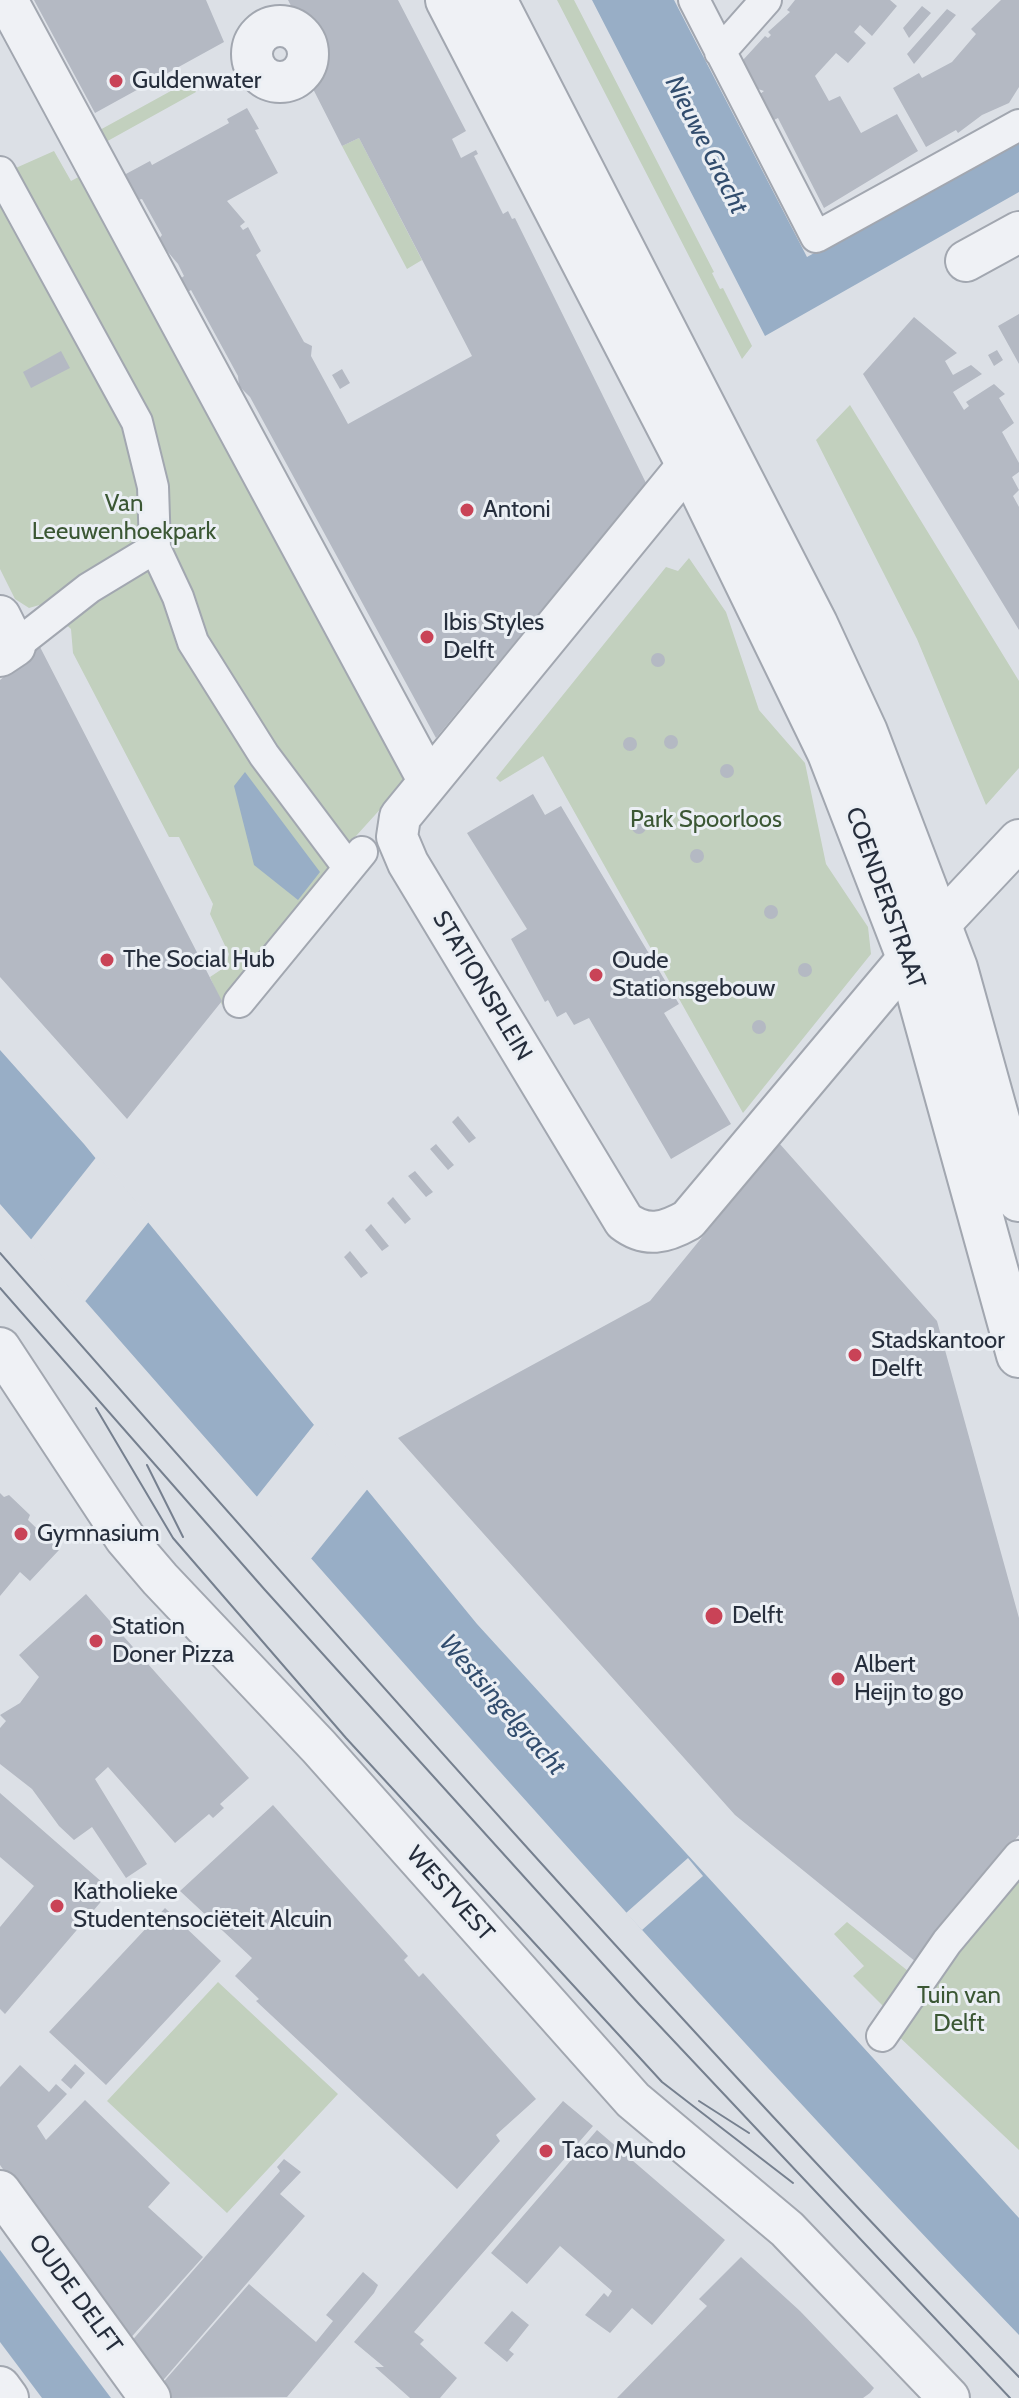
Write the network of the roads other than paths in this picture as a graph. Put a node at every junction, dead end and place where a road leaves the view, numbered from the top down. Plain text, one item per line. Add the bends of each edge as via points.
1 (7, 0) edge
2 (448, 0) edge
3 (494, 0) edge
4 (694, 0) edge
5 (766, 0) edge
6 (720, 52) junction
7 (1019, 125) edge
8 (0, 172) edge
9 (1019, 232) edge
10 (966, 261) dead end
11 (709, 464) junction
12 (155, 548) junction
13 (5, 640) edge
14 (428, 780) junction
15 (1019, 840) edge
16 (940, 925) junction
17 (909, 957) junction
18 (239, 1002) dead end
19 (1019, 1199) edge
20 (0, 1348) edge
21 (1019, 1355) edge
22 (1016, 1866) edge
23 (882, 2036) dead end
24 (0, 2191) edge
25 (0, 2387) edge
26 (8, 2398) edge
27 (150, 2398) edge
28 (949, 2398) edge

1 - 14 street
2 - 11 street
3 - 11 street
4 - 6 street
5 - 6 street
6 - 7 street via 816,237
8 - 12 street via 137,422 153,487
9 - 10 street
11 - 14 street, STATIONSPLEIN
11 - 16 street, COENDERSTRAAT via 815,624 865,732
11 - 17 street, COENDERSTRAAT
12 - 13 street
12 - 18 street via 193,642 264,755 355,859
14 - 17 street, STATIONSPLEIN via 400,817 401,851 613,1206 635,1230 656,1233 688,1220
15 - 16 street, STATIONSPLEIN
16 - 17 street, STATIONSPLEIN
16 - 19 street, COENDERSTRAAT
17 - 21 street, COENDERSTRAAT
20 - 28 street, WESTVEST via 125,1538 160,1579 319,1747 633,2100 787,2229
22 - 23 street via 944,1937
24 - 27 street, OUDE DELFT
25 - 26 street

